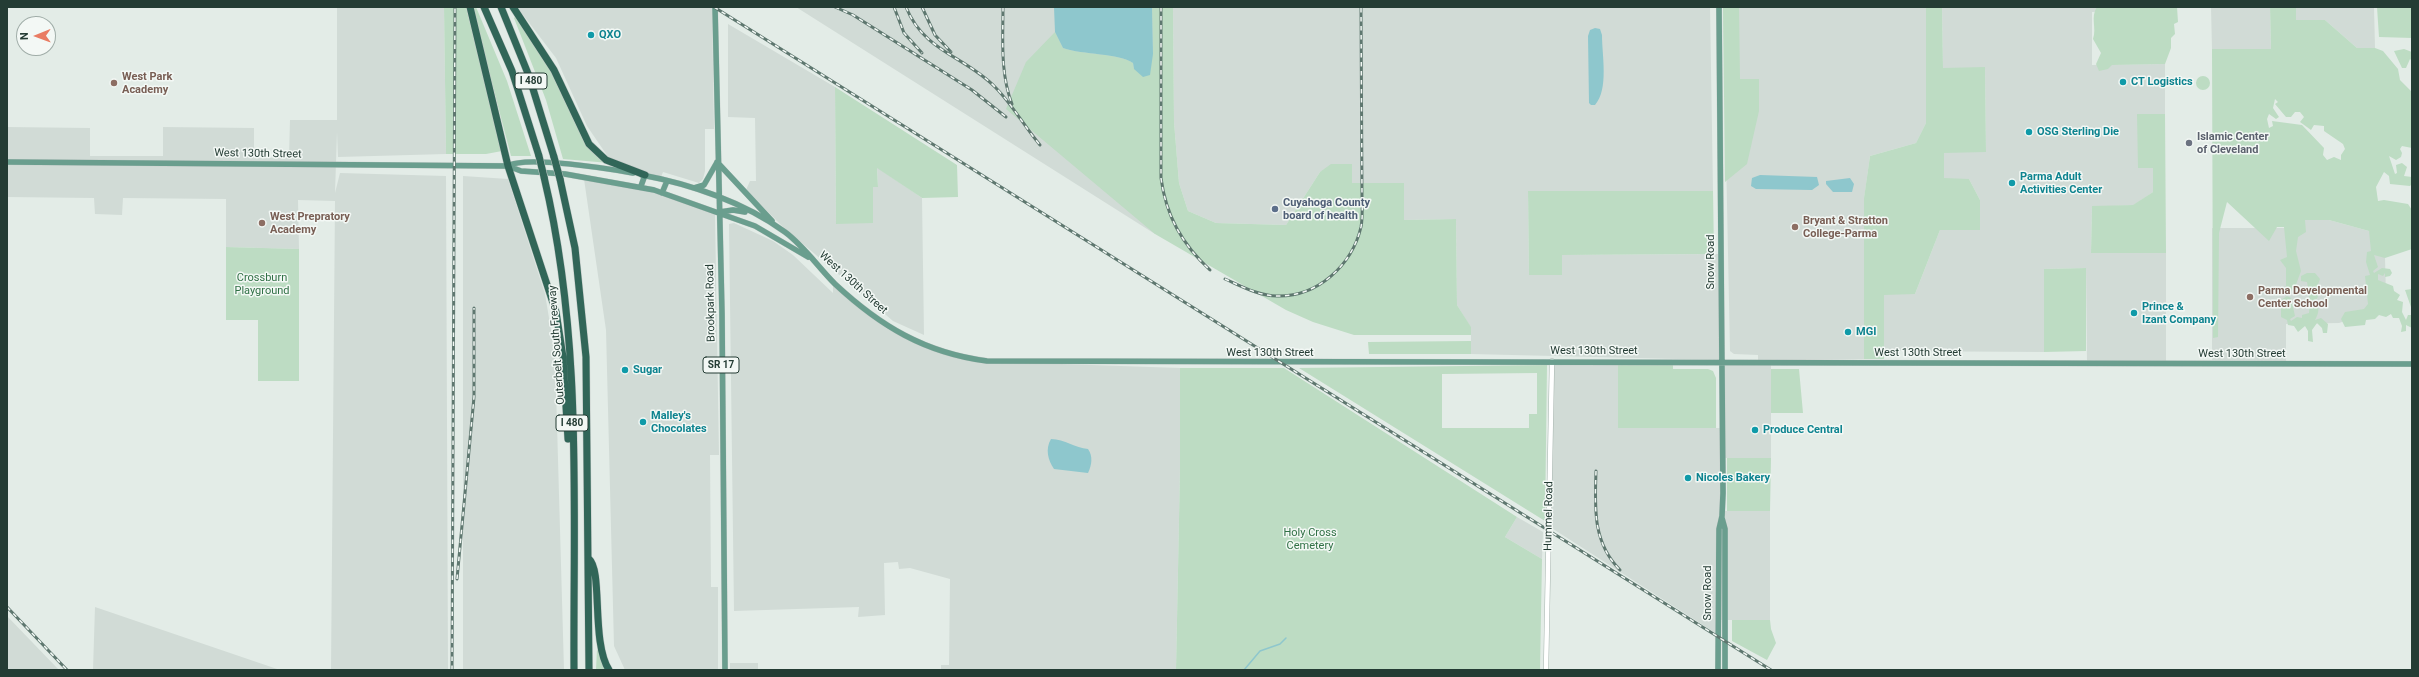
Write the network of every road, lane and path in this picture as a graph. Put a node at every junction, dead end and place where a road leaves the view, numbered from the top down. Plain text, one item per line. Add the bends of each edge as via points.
1 (470, 7) edge
2 (484, 7) edge
3 (501, 7) edge
4 (513, 7) edge
5 (715, 7) edge
6 (1719, 7) edge
7 (7, 162) edge
8 (718, 162) junction
9 (508, 166) junction
10 (645, 175) junction
11 (667, 181) junction
12 (641, 186) junction
13 (692, 189) junction
14 (662, 193) junction
15 (718, 197) junction
16 (718, 212) junction
17 (753, 213) junction
18 (762, 218) junction
19 (755, 226) junction
20 (777, 227) junction
21 (809, 257) junction
22 (1552, 361) junction
23 (1722, 363) junction
24 (2412, 364) edge
25 (573, 485) junction
26 (1722, 516) junction
27 (589, 559) junction
28 (574, 670) edge
29 (589, 670) edge
30 (609, 670) edge
31 (725, 670) edge
32 (1546, 670) edge
33 (1718, 670) edge
34 (1725, 670) edge

1 - 9 highway
2 - 25 highway, Outerbelt South Freeway / I 480, bridge via 512,71 539,156 557,235 570,331
3 - 27 highway, I 480, bridge via 530,76 560,179 575,248 585,333
4 - 10 highway via 558,77 589,144 606,160
5 - 8 main road, Brookpark Road / SR 17
6 - 23 main road, Snow Road
7 - 9 main road, West 130th Street
8 - 13 main road via 704,185
8 - 15 main road, Brookpark Road / SR 17
8 - 20 main road
9 - 10 main road, West 130th Street via 516,162 532,162
9 - 12 main road, West 130th Street via 521,171 565,174
9 - 25 highway via 551,295 559,327
10 - 11 main road, West 130th Street
10 - 12 main road
11 - 13 main road, West 130th Street
11 - 14 main road
12 - 14 main road, West 130th Street
13 - 15 main road, West 130th Street
14 - 16 main road, West 130th Street
15 - 16 main road, Brookpark Road / SR 17
15 - 17 main road, West 130th Street
16 - 17 main road via 733,210
16 - 19 main road, West 130th Street
16 - 31 main road, Brookpark Road / SR 17 via 722,314
17 - 18 main road, West 130th Street
18 - 19 main road
18 - 20 main road, West 130th Street
19 - 21 main road, West 130th Street
20 - 21 main road, West 130th Street via 798,243
21 - 22 main road, West 130th Street via 836,285 881,323 917,341 975,359 1042,362
22 - 23 main road, West 130th Street
22 - 32 street, Hummel Road
23 - 24 main road, West 130th Street
23 - 26 main road, Snow Road
25 - 28 highway, Outerbelt South Freeway / I 480
26 - 33 main road, Snow Road via 1719,529
26 - 34 main road, Snow Road via 1725,529
27 - 29 highway, I 480
27 - 30 highway via 596,570 599,644

